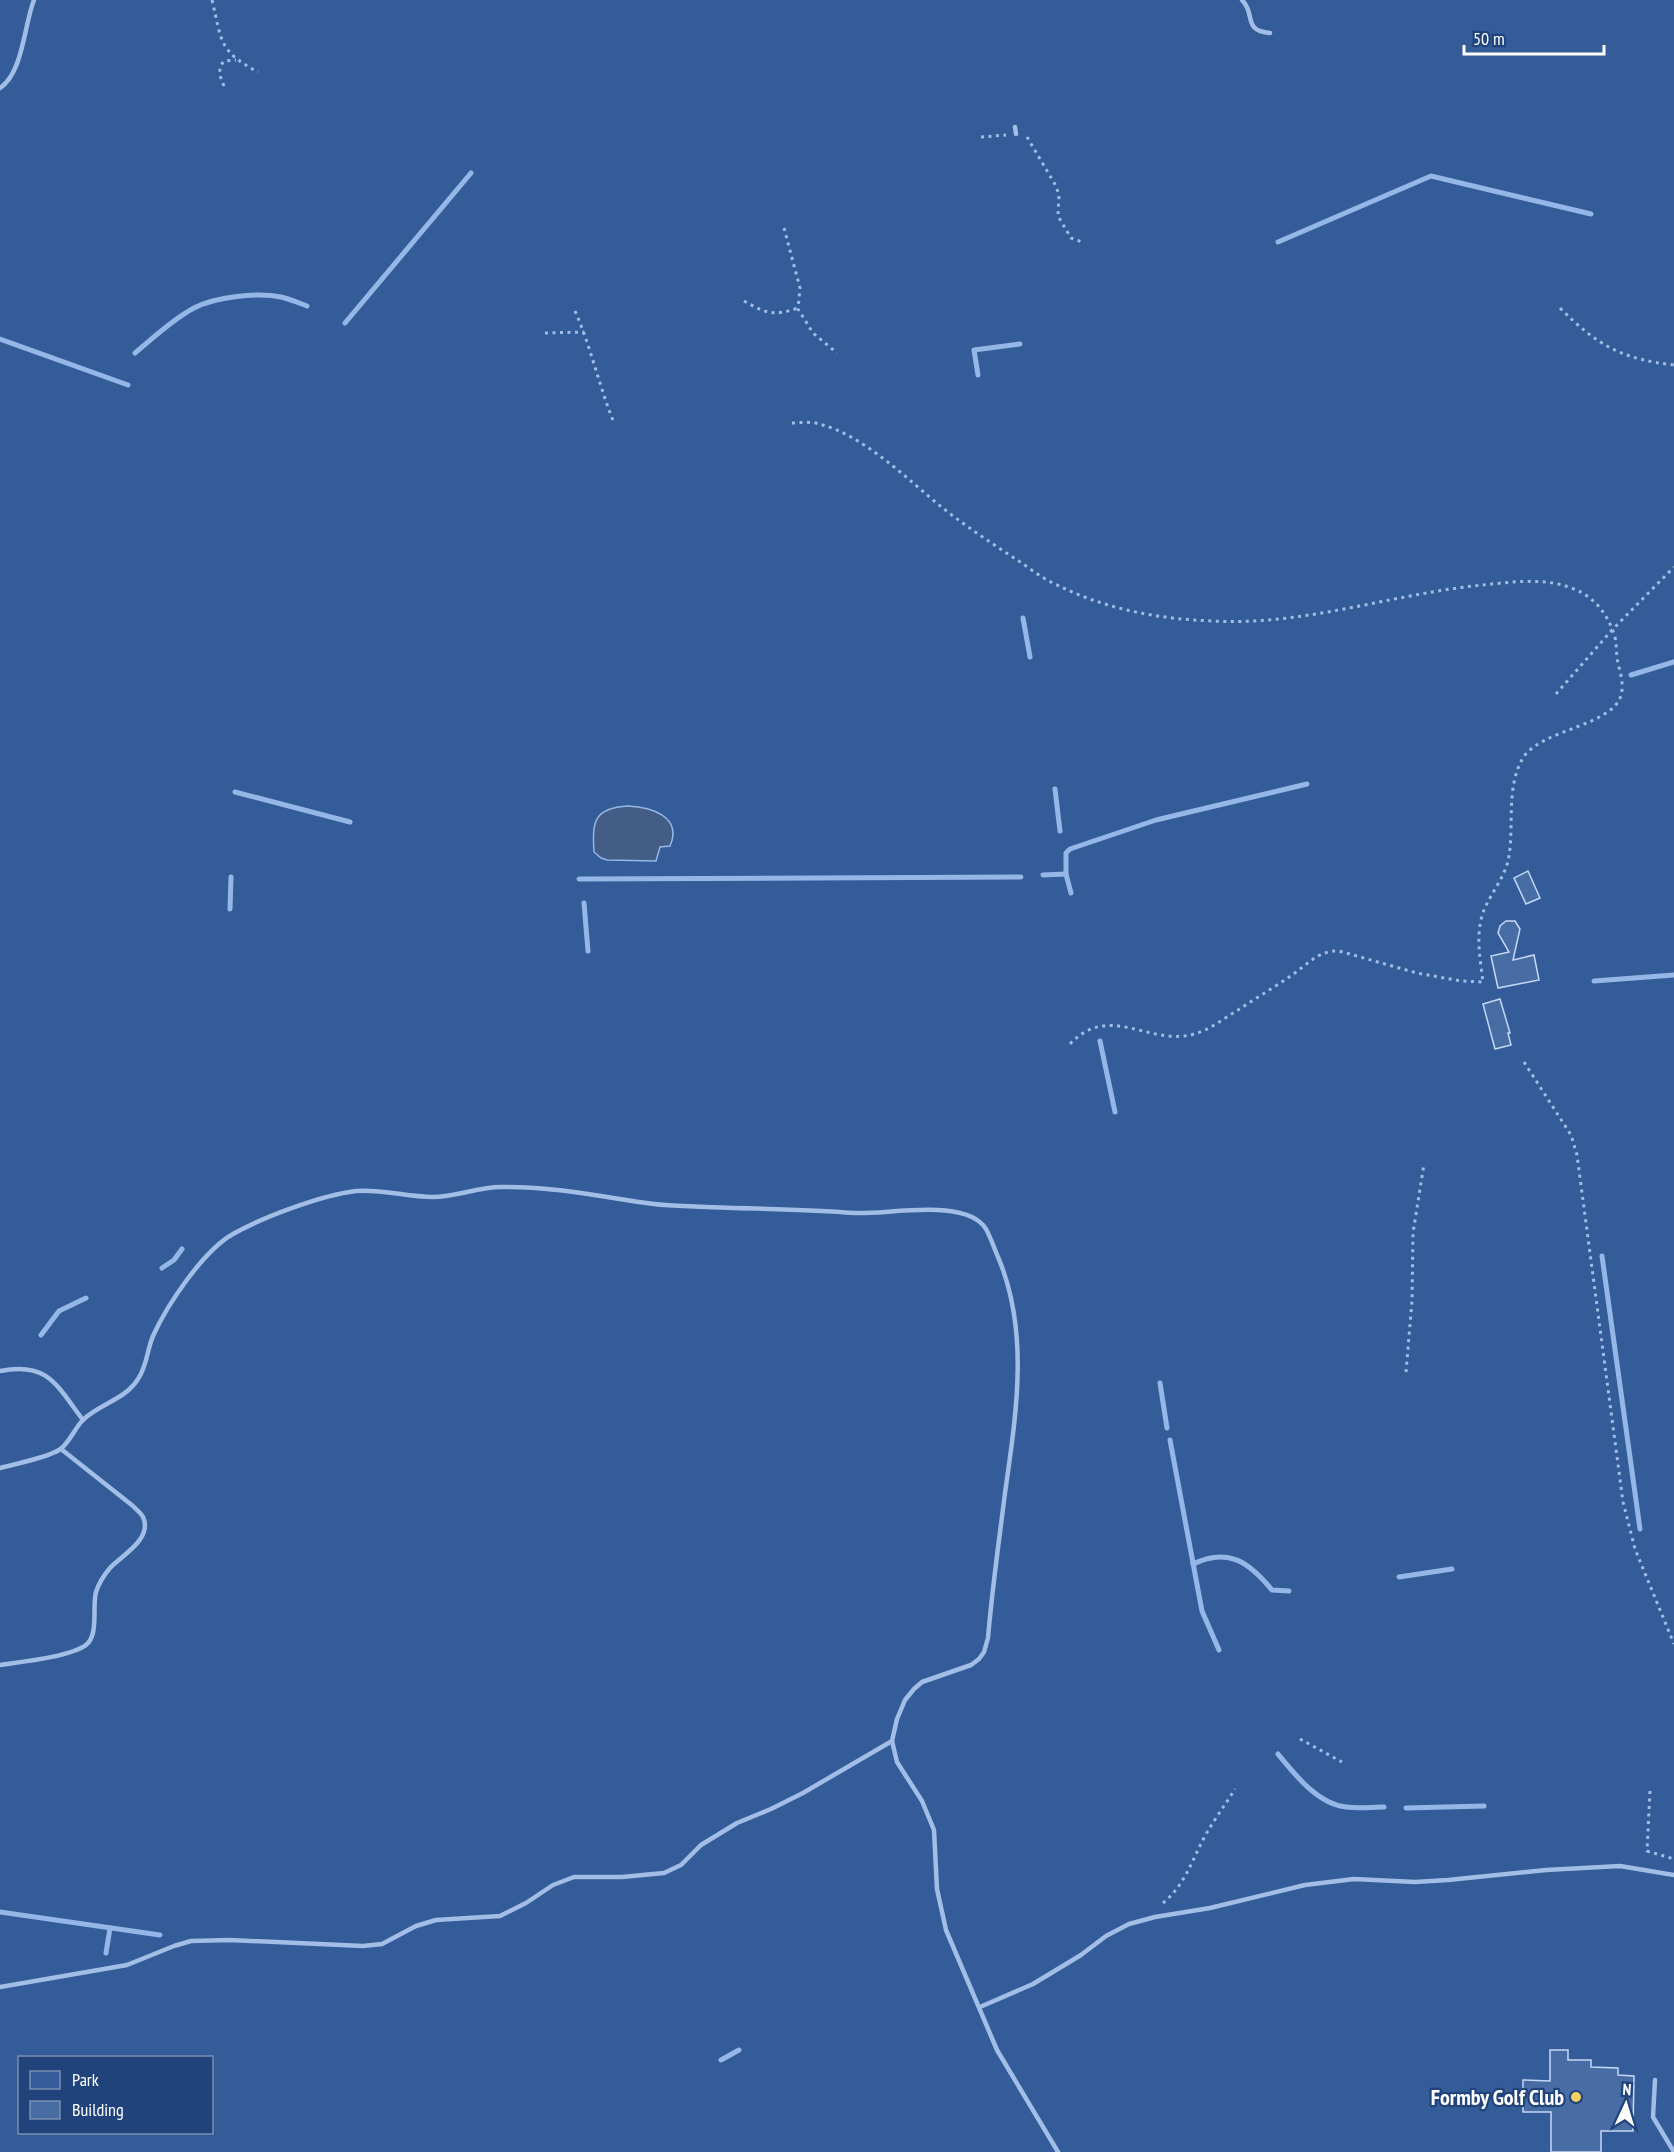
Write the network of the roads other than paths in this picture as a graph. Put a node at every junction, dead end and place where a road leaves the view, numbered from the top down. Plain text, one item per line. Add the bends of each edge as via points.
1 (34, 0) edge
2 (1242, 0) edge
3 (1270, 33) dead end
4 (0, 88) edge
5 (1016, 127) dead end
6 (1016, 134) road end
7 (0, 1371) edge
8 (83, 1420) junction
9 (61, 1449) junction
10 (0, 1468) edge
11 (0, 1665) edge
12 (892, 1741) junction
13 (1674, 1875) edge
14 (0, 1987) edge
15 (980, 2007) junction
16 (1655, 2080) dead end
17 (1058, 2152) edge
18 (1674, 2152) edge

1 - 4 lane via 19,57
2 - 3 lane via 1255,29
5 - 6 lane
7 - 8 lane via 30,1368 49,1377
8 - 9 lane
8 - 12 lane via 138,1380 159,1325 189,1277 221,1241 262,1219 329,1197 375,1191 450,1196 486,1188 541,1187 656,1204 866,1214 948,1211 972,1216 985,1226 1007,1280 1018,1356 1018,1387 988,1638 980,1659 922,1682 914,1689 905,1700
9 - 10 lane
9 - 11 lane via 133,1506 142,1516 142,1534 103,1578 94,1602 93,1633 85,1646 50,1657
12 - 14 lane via 803,1793 737,1823 701,1845 681,1865 664,1873 574,1877 500,1916 436,1920 382,1944 191,1941 126,1965
12 - 15 lane via 897,1762 934,1830 940,1907
13 - 15 lane via 1620,1866 1448,1880 1354,1879 1305,1885 1130,1924 1033,1984
15 - 17 lane via 997,2050
16 - 18 lane via 1653,2117

